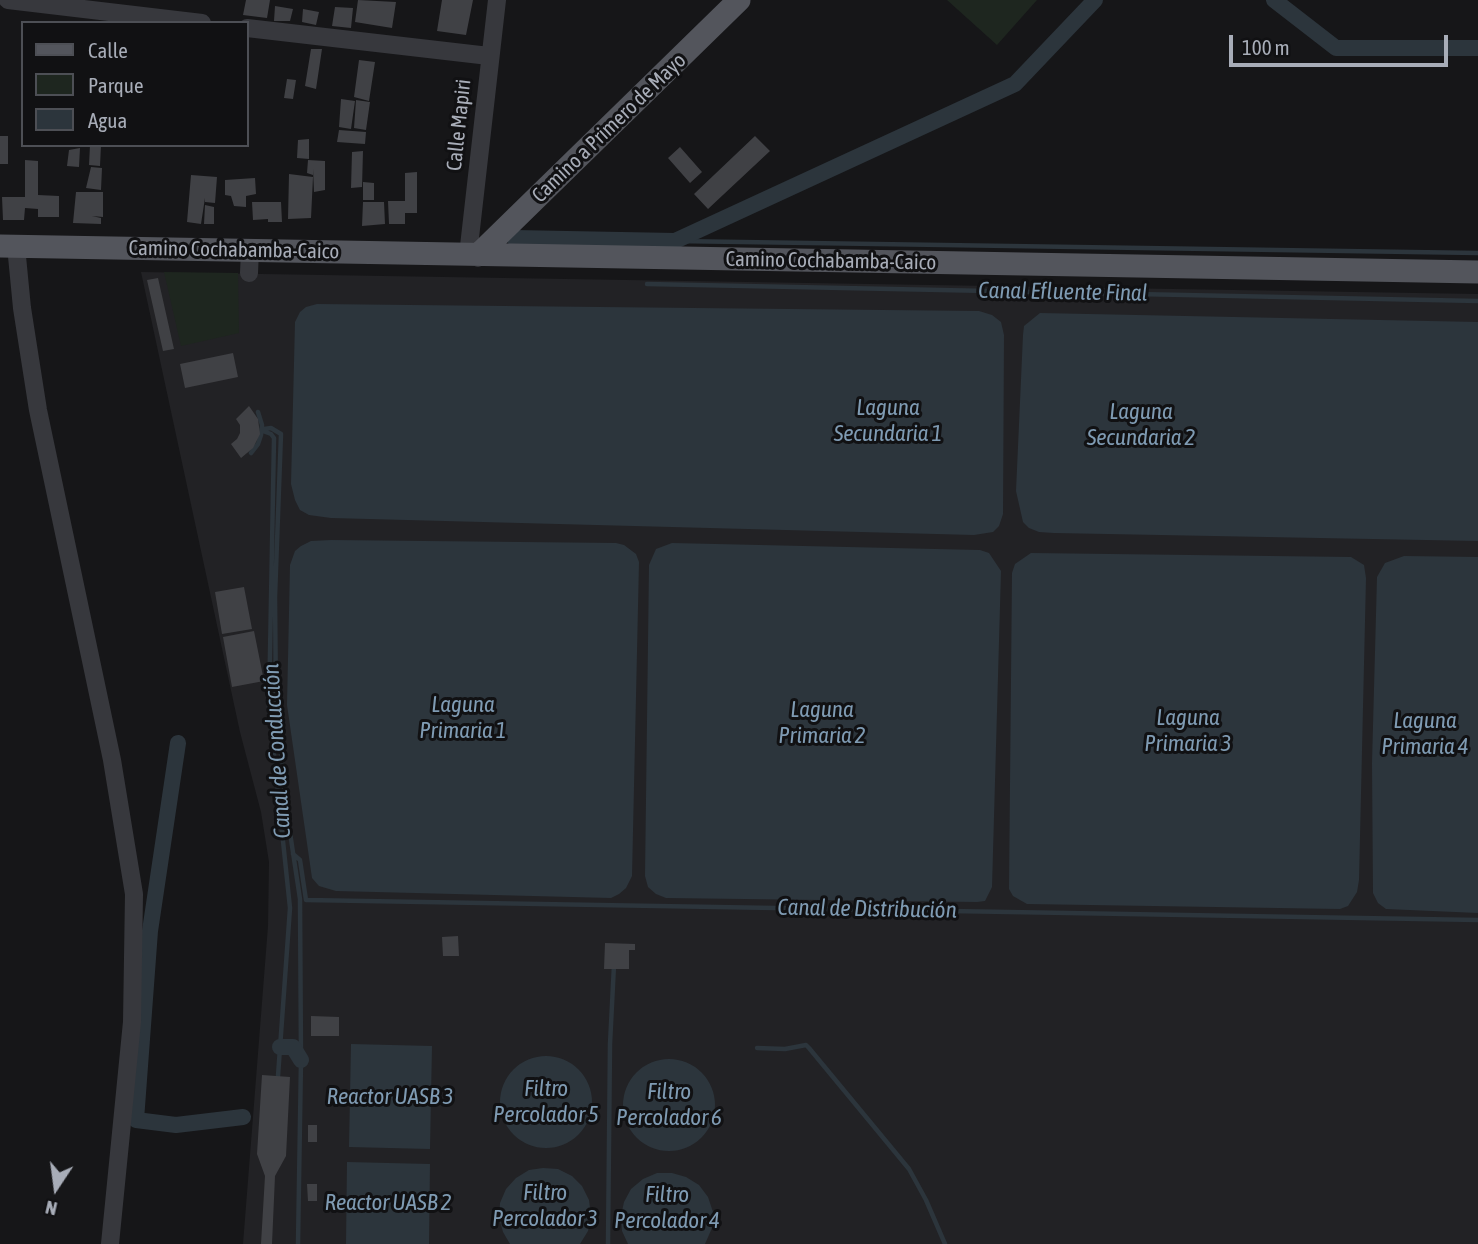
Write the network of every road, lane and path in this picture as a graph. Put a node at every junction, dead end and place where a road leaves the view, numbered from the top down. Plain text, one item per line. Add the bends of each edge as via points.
1 (8, 0) edge
2 (497, 0) edge
3 (739, 0) edge
4 (185, 21) edge
5 (248, 28) edge
6 (489, 57) junction
7 (8, 246) edge
8 (473, 255) junction
9 (1478, 272) edge
10 (110, 1244) edge

1 - 4 street
2 - 6 street, Calle Mapiri
3 - 8 main road, Camino a Primero de Mayo
5 - 6 street
6 - 8 street, Calle Mapiri
7 - 8 main road, Camino Cochabamba-Caico via 250,262
7 - 10 street via 112,760 134,894 132,1022
8 - 9 main road, Camino Cochabamba-Caico

